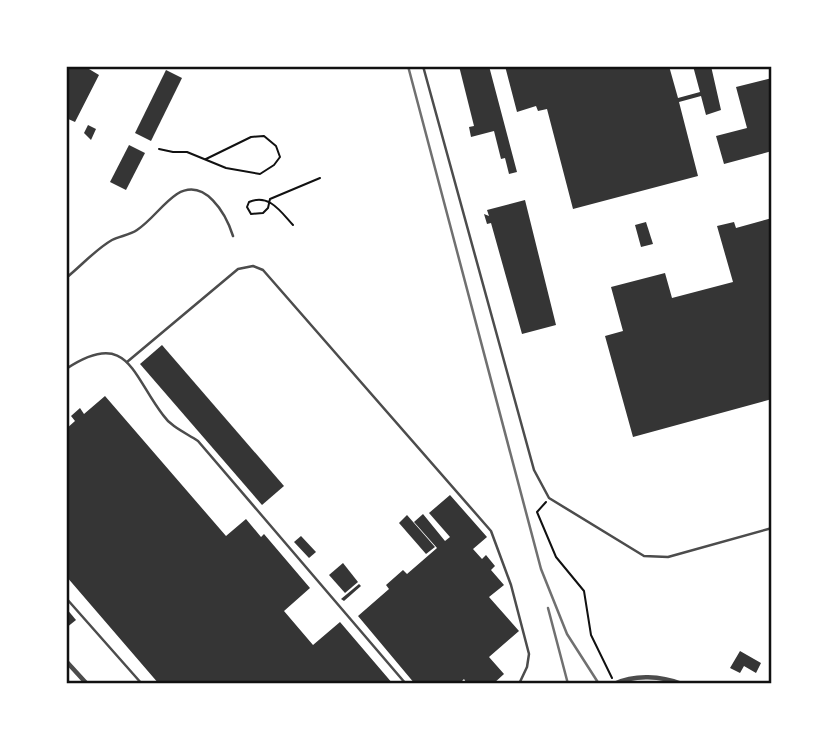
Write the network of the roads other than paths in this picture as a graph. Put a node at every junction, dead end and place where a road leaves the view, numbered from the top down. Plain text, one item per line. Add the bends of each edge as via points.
1 (423, 66) edge
2 (233, 236) dead end
3 (66, 278) edge
4 (127, 362) junction
5 (66, 369) edge
6 (772, 528) edge
7 (66, 598) edge
8 (66, 660) edge
9 (614, 683) edge
10 (86, 684) edge
11 (142, 684) edge
12 (406, 684) edge
13 (519, 684) edge
14 (682, 684) edge

1 - 6 lane via 534,470 549,498 650,557 668,557
2 - 3 lane via 227,218 211,198 189,190 178,194 136,232 111,241
4 - 5 lane via 111,353 97,354
4 - 12 lane via 165,418 198,441
4 - 13 lane via 238,269 253,266 263,270 491,531 529,654
7 - 11 lane
8 - 10 street
9 - 14 street via 648,677

